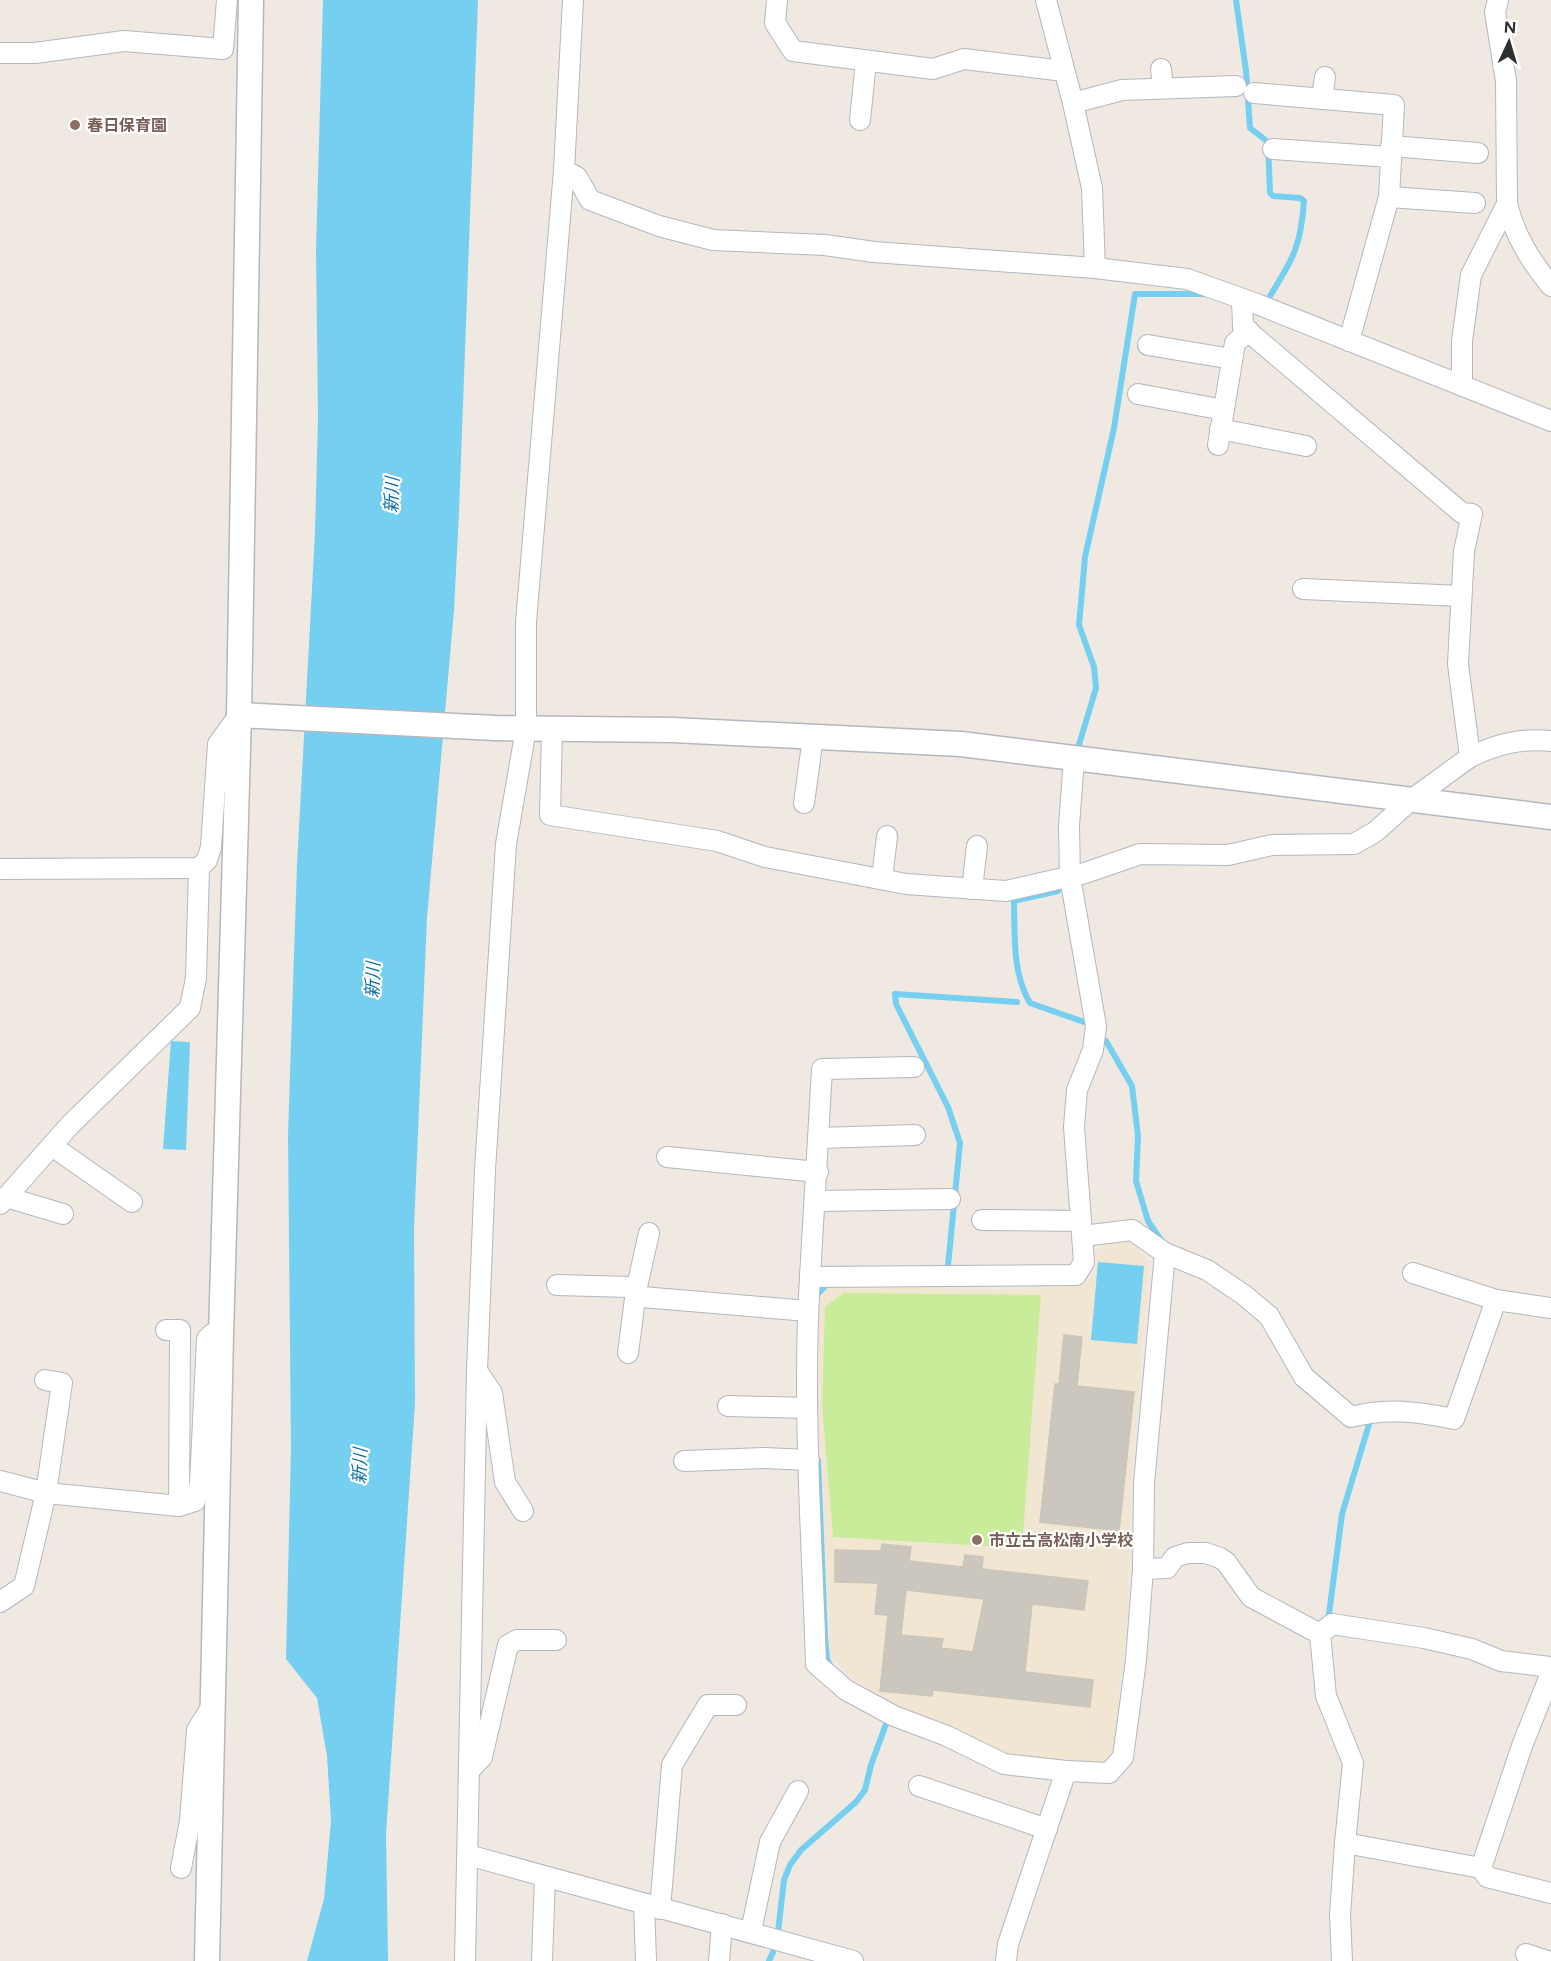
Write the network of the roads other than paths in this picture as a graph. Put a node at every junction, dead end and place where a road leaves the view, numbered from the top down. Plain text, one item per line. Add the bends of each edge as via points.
1 (227, 0) edge
2 (251, 0) edge
3 (573, 0) edge
4 (777, 0) edge
5 (1046, 0) edge
6 (1498, 0) edge
7 (0, 53) edge
8 (866, 61) junction
9 (1064, 71) junction
10 (1324, 77) dead end
11 (1323, 99) junction
12 (1073, 103) junction
13 (861, 120) dead end
14 (1273, 149) dead end
15 (1391, 152) junction
16 (1478, 153) dead end
17 (564, 170) junction
18 (1389, 197) junction
19 (1475, 203) dead end
20 (1507, 204) junction
21 (1095, 268) junction
22 (1551, 286) edge
23 (1242, 299) junction
24 (1249, 331) junction
25 (1349, 341) junction
26 (1148, 345) dead end
27 (1232, 359) junction
28 (1462, 386) junction
29 (1138, 394) dead end
30 (1551, 421) edge
31 (1220, 428) junction
32 (1306, 446) dead end
33 (1303, 589) dead end
34 (1461, 596) junction
35 (241, 715) junction
36 (526, 729) junction
37 (552, 729) junction
38 (813, 737) junction
39 (1551, 741) edge
40 (1470, 757) junction
41 (1074, 759) junction
42 (1411, 800) junction
43 (804, 802) dead end
44 (1551, 817) edge
45 (887, 836) dead end
46 (977, 846) dead end
47 (199, 868) junction
48 (0, 869) edge
49 (1070, 876) junction
50 (882, 879) junction
51 (972, 889) junction
52 (914, 1067) dead end
53 (915, 1135) dead end
54 (819, 1137) junction
55 (52, 1146) junction
56 (667, 1157) dead end
57 (818, 1172) junction
58 (950, 1199) dead end
59 (3, 1201) edge
60 (816, 1201) junction
61 (132, 1203) dead end
62 (63, 1214) dead end
63 (982, 1220) dead end
64 (1082, 1228) junction
65 (649, 1233) dead end
66 (1165, 1253) junction
67 (1413, 1273) dead end
68 (810, 1277) junction
69 (557, 1285) dead end
70 (636, 1292) junction
71 (1496, 1300) junction
72 (1551, 1308) edge
73 (808, 1311) junction
74 (166, 1330) dead end
75 (220, 1334) junction
76 (628, 1353) dead end
77 (477, 1371) junction
78 (45, 1380) dead end
79 (728, 1406) dead end
80 (807, 1408) junction
81 (809, 1460) junction
82 (684, 1461) dead end
83 (0, 1481) edge
84 (46, 1493) junction
85 (179, 1506) junction
86 (523, 1511) dead end
87 (1143, 1569) junction
88 (0, 1602) edge
89 (1320, 1634) junction
90 (555, 1640) dead end
91 (1551, 1667) edge
92 (1551, 1673) edge
93 (736, 1705) dead end
94 (212, 1706) junction
95 (469, 1771) junction
96 (1066, 1771) junction
97 (919, 1786) dead end
98 (798, 1791) dead end
99 (1047, 1829) junction
100 (1345, 1843) junction
101 (468, 1855) junction
102 (181, 1868) dead end
103 (1481, 1868) junction
104 (545, 1877) junction
105 (1551, 1893) edge
106 (652, 1906) junction
107 (722, 1924) junction
108 (751, 1931) junction
109 (1526, 1954) dead end
110 (1548, 1955) edge
111 (207, 1961) edge
112 (465, 1961) edge
113 (542, 1961) edge
114 (646, 1961) edge
115 (719, 1961) edge
116 (853, 1961) edge
117 (1006, 1961) edge
118 (1342, 1961) edge

1 - 7 street via 223,49 124,41 35,53
2 - 35 street
3 - 17 street
4 - 8 street via 775,23 793,51
5 - 9 street
6 - 20 street via 1495,12 1506,81
8 - 9 street via 933,69 964,59
8 - 13 street
9 - 12 street
10 - 11 street
11 - 12 street via 1162,79
11 - 15 street via 1394,105
12 - 21 street via 1092,188
14 - 15 street
15 - 16 street
15 - 18 street
17 - 21 street via 577,177 590,200 713,240 825,245
17 - 36 street via 525,622
18 - 19 street
18 - 25 street
20 - 22 street via 1513,229 1527,256
20 - 28 street via 1471,275 1462,341
21 - 23 street via 1187,279
23 - 24 street via 1244,327
23 - 25 street
24 - 27 street via 1235,343
24 - 34 street via 1462,513 1472,514 1464,550
25 - 28 street
26 - 27 street
27 - 31 street
28 - 30 street
29 - 31 street
31 - 32 street
33 - 34 street
34 - 40 street via 1458,664
35 - 36 street
35 - 47 street via 218,744 211,847
35 - 75 street
36 - 37 street
36 - 77 street via 506,844 484,1170
37 - 38 street
37 - 50 street via 550,815 717,841 765,857
38 - 41 street via 961,744
38 - 43 street
39 - 40 street via 1515,741
40 - 42 street
41 - 42 street
41 - 49 street
42 - 44 street
42 - 49 street via 1375,832 1354,844 1272,845 1228,855 1140,854
45 - 50 street
46 - 51 street
47 - 48 street
47 - 55 street via 196,978 190,1008
49 - 51 street via 1006,891
49 - 64 street via 1096,1026 1093,1050 1077,1090 1074,1127
50 - 51 street
52 - 54 street via 822,1069
53 - 54 street
54 - 57 street
55 - 59 street
55 - 61 street
56 - 57 street
57 - 60 street
58 - 60 street
59 - 62 street
60 - 68 street
63 - 64 street
64 - 66 street via 1132,1230
64 - 68 street via 1084,1262 1076,1275
65 - 70 street
66 - 71 street via 1207,1270 1269,1316 1304,1377 1351,1417 1374,1410 1419,1411 1454,1419
66 - 87 street via 1144,1483
67 - 71 street
68 - 73 street
69 - 70 street via 631,1287
70 - 73 street via 642,1297
70 - 76 street
71 - 72 street
73 - 80 street
74 - 85 street via 180,1330
75 - 85 street via 212,1334 205,1350 200,1484 195,1501
75 - 94 street
77 - 86 street via 492,1393 505,1482
77 - 95 street
78 - 84 street via 62,1383
79 - 80 street
80 - 81 street
81 - 82 street
81 - 96 street via 816,1664 846,1690 894,1716 1004,1764
83 - 84 street
84 - 85 street
84 - 88 street via 24,1586
87 - 89 street via 1167,1568 1175,1557 1206,1553 1226,1562 1251,1597
87 - 96 street via 1123,1757 1109,1773
89 - 91 street via 1332,1624 1424,1638 1472,1649 1501,1661
89 - 100 street via 1326,1696 1353,1763
90 - 95 street via 517,1640 508,1645 482,1757
92 - 103 street
93 - 106 street via 708,1705 672,1765
94 - 102 street via 197,1730 190,1821
94 - 111 street
95 - 101 street
96 - 99 street
97 - 99 street
98 - 108 street via 770,1842
99 - 117 street via 1008,1944
100 - 103 street
100 - 118 street via 1340,1915
101 - 104 street
101 - 112 street
103 - 105 street via 1487,1877
104 - 106 street
104 - 113 street
106 - 107 street
106 - 114 street
107 - 108 street
107 - 115 street
108 - 116 street
109 - 110 street

